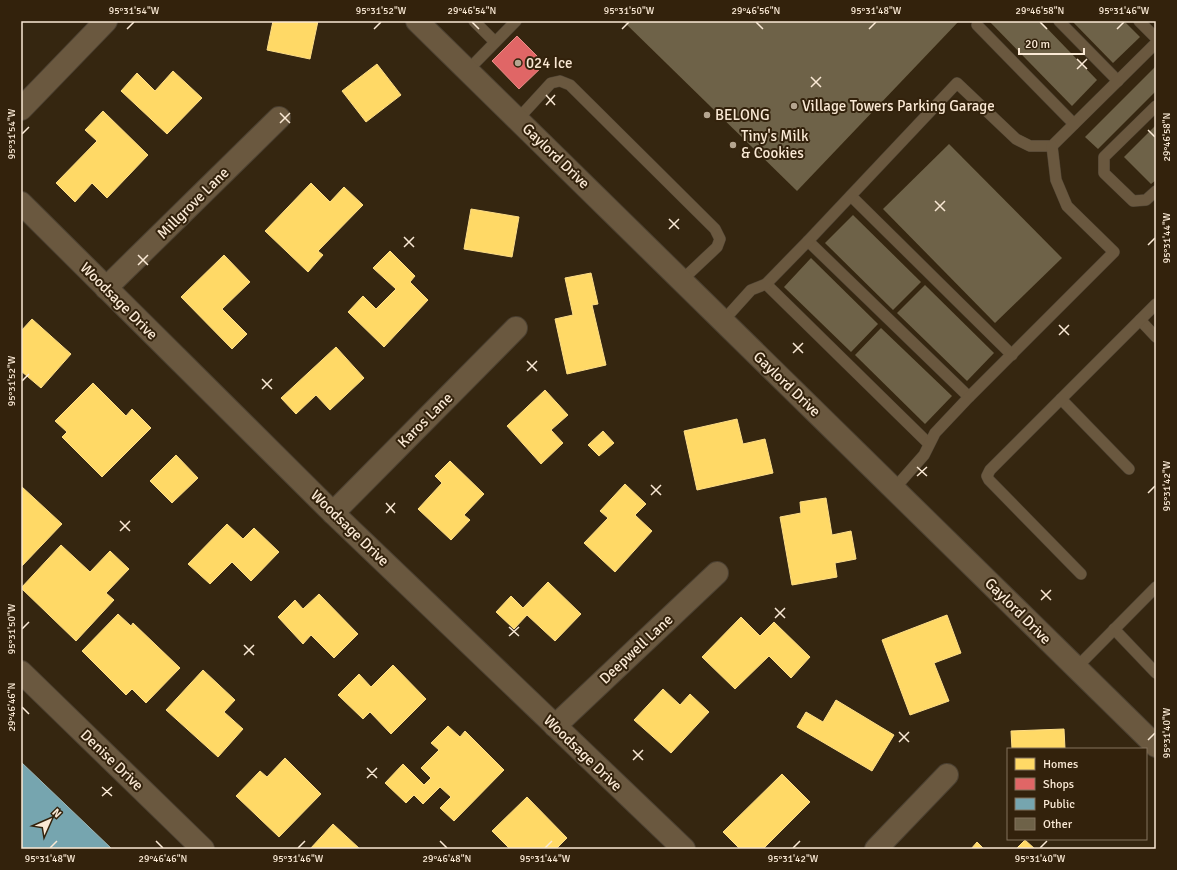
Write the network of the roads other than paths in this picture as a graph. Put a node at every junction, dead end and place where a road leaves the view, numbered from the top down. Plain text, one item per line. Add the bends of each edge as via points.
1 (106, 21) edge
2 (417, 21) edge
3 (474, 21) edge
4 (516, 21) edge
5 (1059, 21) edge
6 (1140, 21) edge
7 (977, 24) dead end
8 (1156, 38) edge
9 (496, 42) junction
10 (1156, 43) edge
11 (468, 70) junction
12 (1118, 81) junction
13 (1156, 106) edge
14 (21, 109) edge
15 (279, 118) dead end
16 (518, 119) junction
17 (1074, 124) junction
18 (1052, 146) junction
19 (1156, 191) edge
20 (851, 196) junction
21 (21, 203) edge
22 (808, 241) junction
23 (682, 280) junction
24 (766, 284) junction
25 (106, 288) junction
26 (1156, 304) edge
27 (1140, 320) junction
28 (723, 321) junction
29 (516, 328) dead end
30 (1156, 336) edge
31 (1012, 355) junction
32 (969, 396) junction
33 (1061, 399) junction
34 (928, 444) junction
35 (1129, 469) dead end
36 (894, 488) junction
37 (333, 513) junction
38 (717, 573) dead end
39 (1081, 574) dead end
40 (1156, 587) edge
41 (1114, 629) junction
42 (1076, 668) junction
43 (21, 672) edge
44 (1156, 673) edge
45 (555, 726) junction
46 (1156, 746) edge
47 (947, 775) dead end
48 (203, 849) edge
49 (684, 849) edge
50 (876, 849) edge

1 - 14 street
2 - 11 street, Gaylord Drive
3 - 9 lane
4 - 9 lane
5 - 12 lane
6 - 8 lane
7 - 17 lane
9 - 11 lane
10 - 12 lane
11 - 16 street, Gaylord Drive
12 - 17 lane
13 - 19 lane via 1104,156 1104,173 1133,201 1146,200
15 - 25 street, Millgrove Lane
16 - 23 street, Gaylord Drive
16 - 23 lane via 551,83 560,81 570,85 715,229 720,239 717,247
17 - 18 lane
18 - 20 lane via 1030,146 1016,139 957,83
18 - 31 lane via 1056,180 1067,206 1114,252
20 - 22 lane
20 - 31 lane
21 - 25 street, Woodsage Drive
22 - 24 lane
22 - 32 lane
23 - 28 street, Gaylord Drive
24 - 28 lane via 751,290
24 - 34 lane
25 - 37 street, Woodsage Drive
26 - 27 lane
27 - 30 lane
27 - 33 lane
28 - 36 street, Gaylord Drive
29 - 37 street, Karos Lane
31 - 32 lane
32 - 34 lane via 934,433
33 - 35 lane
33 - 39 lane via 987,476
34 - 36 lane via 924,455
36 - 42 street, Gaylord Drive
37 - 45 street, Woodsage Drive
38 - 45 street, Deepwell Lane
40 - 41 lane
41 - 42 lane
41 - 44 lane
42 - 46 street, Gaylord Drive
43 - 48 street, Denise Drive
45 - 49 street, Woodsage Drive
47 - 50 street

